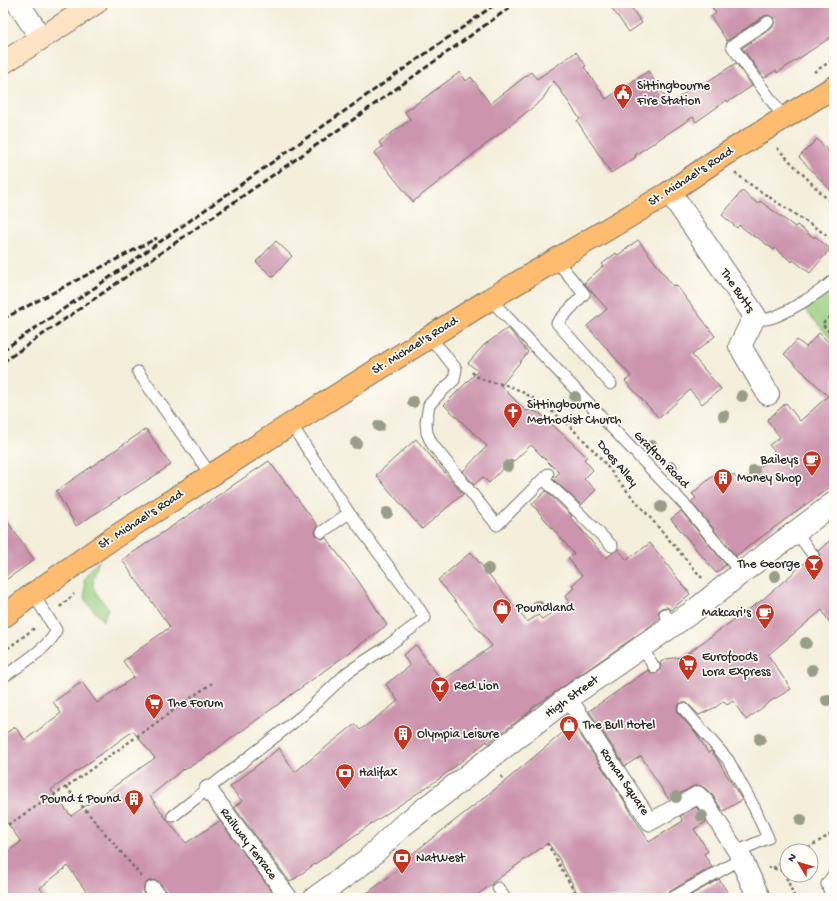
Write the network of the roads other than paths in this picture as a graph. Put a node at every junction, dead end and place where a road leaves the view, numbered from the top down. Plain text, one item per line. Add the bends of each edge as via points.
1 (18, 3) edge
2 (96, 3) edge
3 (768, 22) dead end
4 (41, 38) junction
5 (3, 63) edge
6 (834, 88) edge
7 (784, 118) junction
8 (670, 192) junction
9 (556, 260) junction
10 (834, 280) edge
11 (490, 299) junction
12 (755, 316) junction
13 (429, 338) junction
14 (138, 372) dead end
15 (611, 384) dead end
16 (768, 394) dead end
17 (291, 424) junction
18 (211, 475) junction
19 (834, 503) edge
20 (349, 513) junction
21 (322, 532) dead end
22 (796, 532) junction
23 (612, 546) dead end
24 (814, 555) dead end
25 (741, 573) junction
26 (33, 594) junction
27 (3, 617) edge
28 (642, 647) junction
29 (654, 667) dead end
30 (3, 677) edge
31 (568, 698) junction
32 (684, 709) dead end
33 (208, 789) junction
34 (173, 816) dead end
35 (738, 856) junction
36 (834, 874) edge
37 (498, 888) dead end
38 (324, 895) edge
39 (289, 898) edge
40 (505, 898) edge
41 (672, 898) edge
42 (759, 898) edge
43 (832, 898) edge

1 - 4 street
2 - 4 main road
3 - 7 lane via 732,46
4 - 5 main road
6 - 7 main road, St. Michael's Road
7 - 8 main road, St. Michael's Road
8 - 9 main road, St. Michael's Road
8 - 12 street, The Butts
9 - 11 main road, St. Michael's Road
9 - 15 lane via 584,294 557,323
10 - 12 lane via 785,312 764,319
11 - 13 main road, St. Michael's Road
11 - 25 lane, Grafton Road via 684,505
12 - 16 street, The Butts via 740,346
13 - 17 main road, St. Michael's Road
13 - 23 lane via 456,369 454,380 429,405 427,433 432,444 498,524 546,476
14 - 18 lane
17 - 18 main road, St. Michael's Road
17 - 20 lane
18 - 26 main road, St. Michael's Road via 110,540
19 - 22 street, High Street
20 - 21 lane
20 - 33 lane via 425,618 348,672 303,715
22 - 24 lane
22 - 25 street, High Street
25 - 28 street, High Street via 715,594 669,620
26 - 27 main road, St. Michael's Road
26 - 30 lane via 56,630 54,636 45,646
28 - 29 lane
28 - 31 street, High Street
31 - 35 street, Roman Square via 650,822 698,795 706,803
31 - 38 street, High Street via 402,826 367,860
32 - 35 lane via 728,760 756,809 768,838
33 - 34 lane
33 - 39 street, Railway Terrace
35 - 41 lane
35 - 42 street, Roman Square
36 - 43 lane via 827,884
37 - 40 lane

